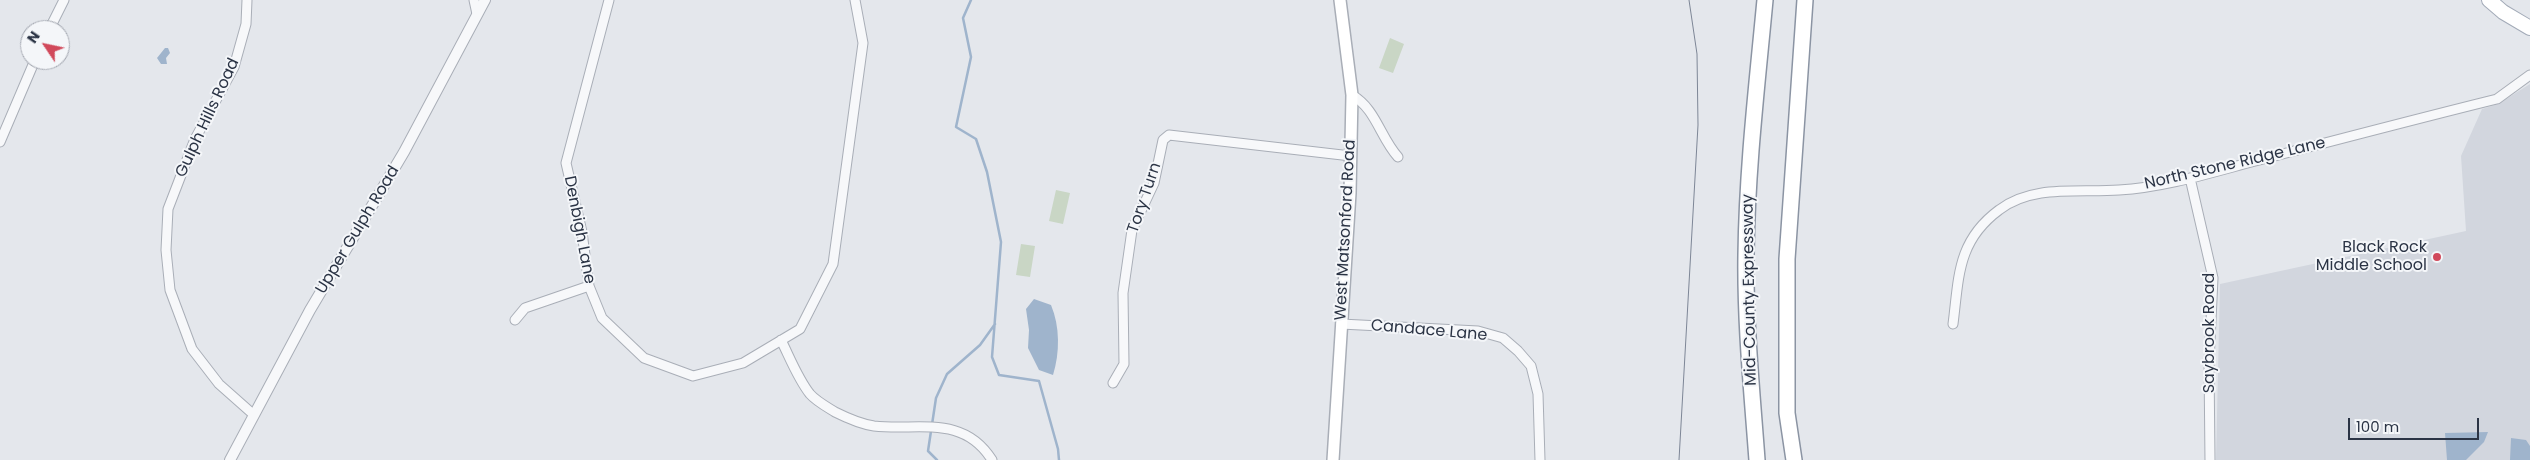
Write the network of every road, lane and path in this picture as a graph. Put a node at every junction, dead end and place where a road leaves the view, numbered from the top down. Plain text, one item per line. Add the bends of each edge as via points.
1 (64, 0) edge
2 (247, 0) edge
3 (474, 0) edge
4 (485, 0) edge
5 (609, 0) edge
6 (855, 0) edge
7 (1340, 0) edge
8 (1765, 0) edge
9 (1805, 0) edge
10 (2488, 0) edge
11 (477, 14) junction
12 (54, 20) edge
13 (2530, 28) edge
14 (31, 70) edge
15 (2530, 74) edge
16 (1352, 95) junction
17 (0, 142) edge
18 (1351, 156) junction
19 (1398, 158) dead end
20 (2190, 178) junction
21 (589, 286) junction
22 (516, 320) dead end
23 (1341, 324) junction
24 (1953, 324) dead end
25 (781, 340) junction
26 (1113, 383) dead end
27 (254, 415) junction
28 (230, 460) edge
29 (992, 460) edge
30 (1333, 460) edge
31 (1540, 460) edge
32 (1757, 460) edge
33 (1794, 460) edge
34 (2210, 460) edge

1 - 12 street
2 - 27 street, Gulph Hills Road via 246,24 234,67 195,140 168,209 166,250 170,290 192,349 219,384
3 - 11 street
4 - 11 street, Upper Gulph Road
5 - 21 street, Denbigh Lane via 566,163 582,232
6 - 25 street, Denbigh Lane via 863,43 833,264 800,329
7 - 16 main road, West Matsonford Road
8 - 32 highway, Mid-County Expressway via 1748,168 1746,256
9 - 33 highway via 1787,259 1788,413
10 - 13 main road
11 - 27 street, Upper Gulph Road via 404,152 310,310
14 - 17 street
15 - 20 street, North Stone Ridge Lane via 2497,99
16 - 18 main road, West Matsonford Road
16 - 19 street via 1363,101 1372,113
18 - 23 main road, West Matsonford Road
18 - 26 street, Tory Turn via 1170,135 1163,140 1154,182 1132,230 1123,293 1124,364
20 - 24 street, North Stone Ridge Lane via 2122,190 2050,192 2017,199 2000,209 1983,224 1961,260
20 - 34 street, Saybrook Road via 2213,278
21 - 22 street via 525,308
21 - 25 street, Denbigh Lane via 602,318 644,358 693,376 743,363
23 - 30 main road, West Matsonford Road
23 - 31 street, Candace Lane via 1478,331 1503,338 1531,366 1538,394
25 - 29 street via 811,394 826,407 851,420 874,426 945,426 964,434
27 - 28 street, Upper Gulph Road

